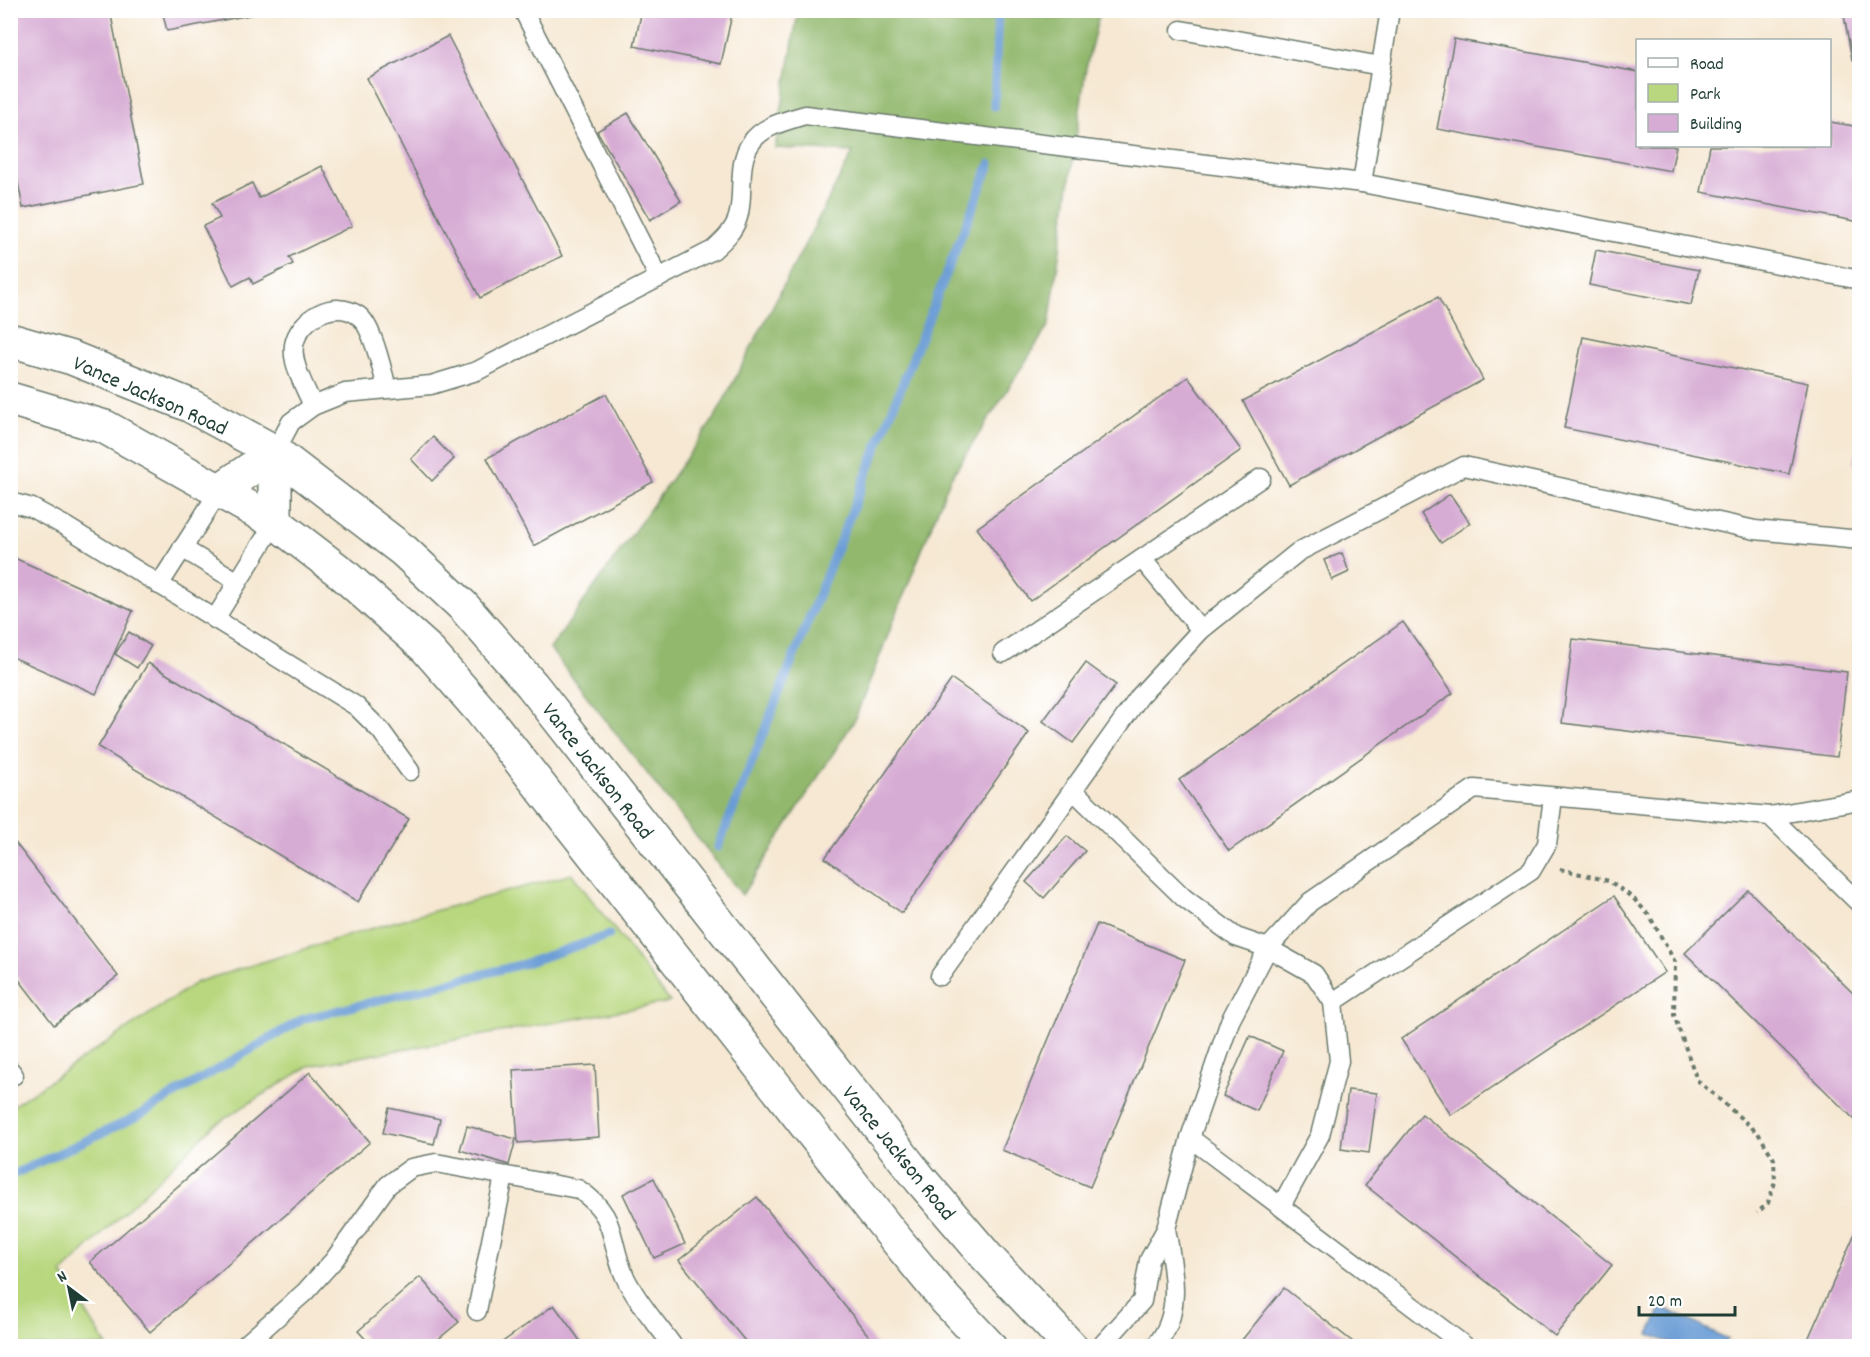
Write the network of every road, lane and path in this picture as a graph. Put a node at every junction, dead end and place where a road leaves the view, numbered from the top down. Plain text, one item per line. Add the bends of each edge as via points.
1 (524, 10) edge
2 (1390, 10) edge
3 (1181, 30) dead end
4 (1381, 66) junction
5 (1362, 183) junction
6 (659, 278) junction
7 (1860, 280) edge
8 (10, 340) edge
9 (387, 388) junction
10 (10, 399) edge
11 (313, 406) junction
12 (275, 452) junction
13 (1261, 478) dead end
14 (220, 490) junction
15 (10, 502) edge
16 (275, 522) junction
17 (1860, 540) edge
18 (182, 548) junction
19 (1142, 559) junction
20 (238, 582) junction
21 (159, 585) junction
22 (215, 619) junction
23 (1201, 630) junction
24 (1003, 653) dead end
25 (410, 771) dead end
26 (1072, 790) junction
27 (1553, 796) junction
28 (1860, 800) edge
29 (1770, 816) junction
30 (1536, 863) junction
31 (1860, 904) edge
32 (1268, 948) junction
33 (940, 976) dead end
34 (1333, 1002) junction
35 (1190, 1138) junction
36 (504, 1176) junction
37 (1281, 1206) junction
38 (1757, 1213) dead end
39 (1166, 1229) junction
40 (1142, 1301) junction
41 (477, 1311) dead end
42 (1171, 1311) junction
43 (244, 1347) edge
44 (673, 1347) edge
45 (989, 1347) edge
46 (1070, 1347) edge
47 (1101, 1347) edge
48 (1155, 1347) edge
49 (1465, 1347) edge

1 - 6 lane
2 - 4 lane
3 - 4 lane
4 - 5 lane
5 - 6 lane via 805,115 774,125 750,143 744,161 738,217 729,235 713,250
5 - 7 lane
6 - 9 lane via 477,371 431,385
8 - 12 main road, Vance Jackson Road via 72,358 189,405
9 - 11 lane via 345,393
9 - 11 lane via 360,316 343,309 320,312 302,327 294,345 296,364
10 - 14 main road via 105,427
11 - 12 lane via 291,422
12 - 14 main road
12 - 16 main road
12 - 46 main road, Vance Jackson Road via 386,535 463,606 532,685 920,1179
13 - 19 lane
14 - 16 main road
14 - 18 lane
15 - 21 lane via 32,508
16 - 20 lane
16 - 45 main road via 343,574 426,648 481,711 890,1232
17 - 23 lane via 1755,530 1464,466 1298,552
18 - 20 lane
18 - 21 lane
19 - 23 lane
19 - 24 lane
20 - 22 lane
21 - 22 lane
22 - 25 lane via 356,706 381,731
23 - 26 lane via 1140,696
26 - 32 lane via 1184,898 1236,937
26 - 33 lane
27 - 29 lane
27 - 30 lane via 1547,844
27 - 32 lane via 1474,789 1310,902
28 - 29 lane
29 - 31 lane
30 - 34 lane via 1532,871
30 - 38 path via 1609,881 1634,898 1649,915 1675,962 1674,1015 1696,1080 1758,1133 1774,1159 1775,1182 1768,1203
32 - 34 lane via 1314,974
32 - 35 lane via 1230,1021
34 - 37 lane via 1339,1061 1320,1135
35 - 37 lane
35 - 39 lane
36 - 41 lane
36 - 43 lane via 436,1163 411,1168 388,1185 334,1260 305,1292
36 - 44 lane via 578,1190 597,1202 608,1222 625,1276
37 - 49 lane
39 - 40 lane via 1149,1260
39 - 42 lane via 1176,1281
40 - 42 lane
40 - 47 lane
42 - 48 lane via 1164,1336

